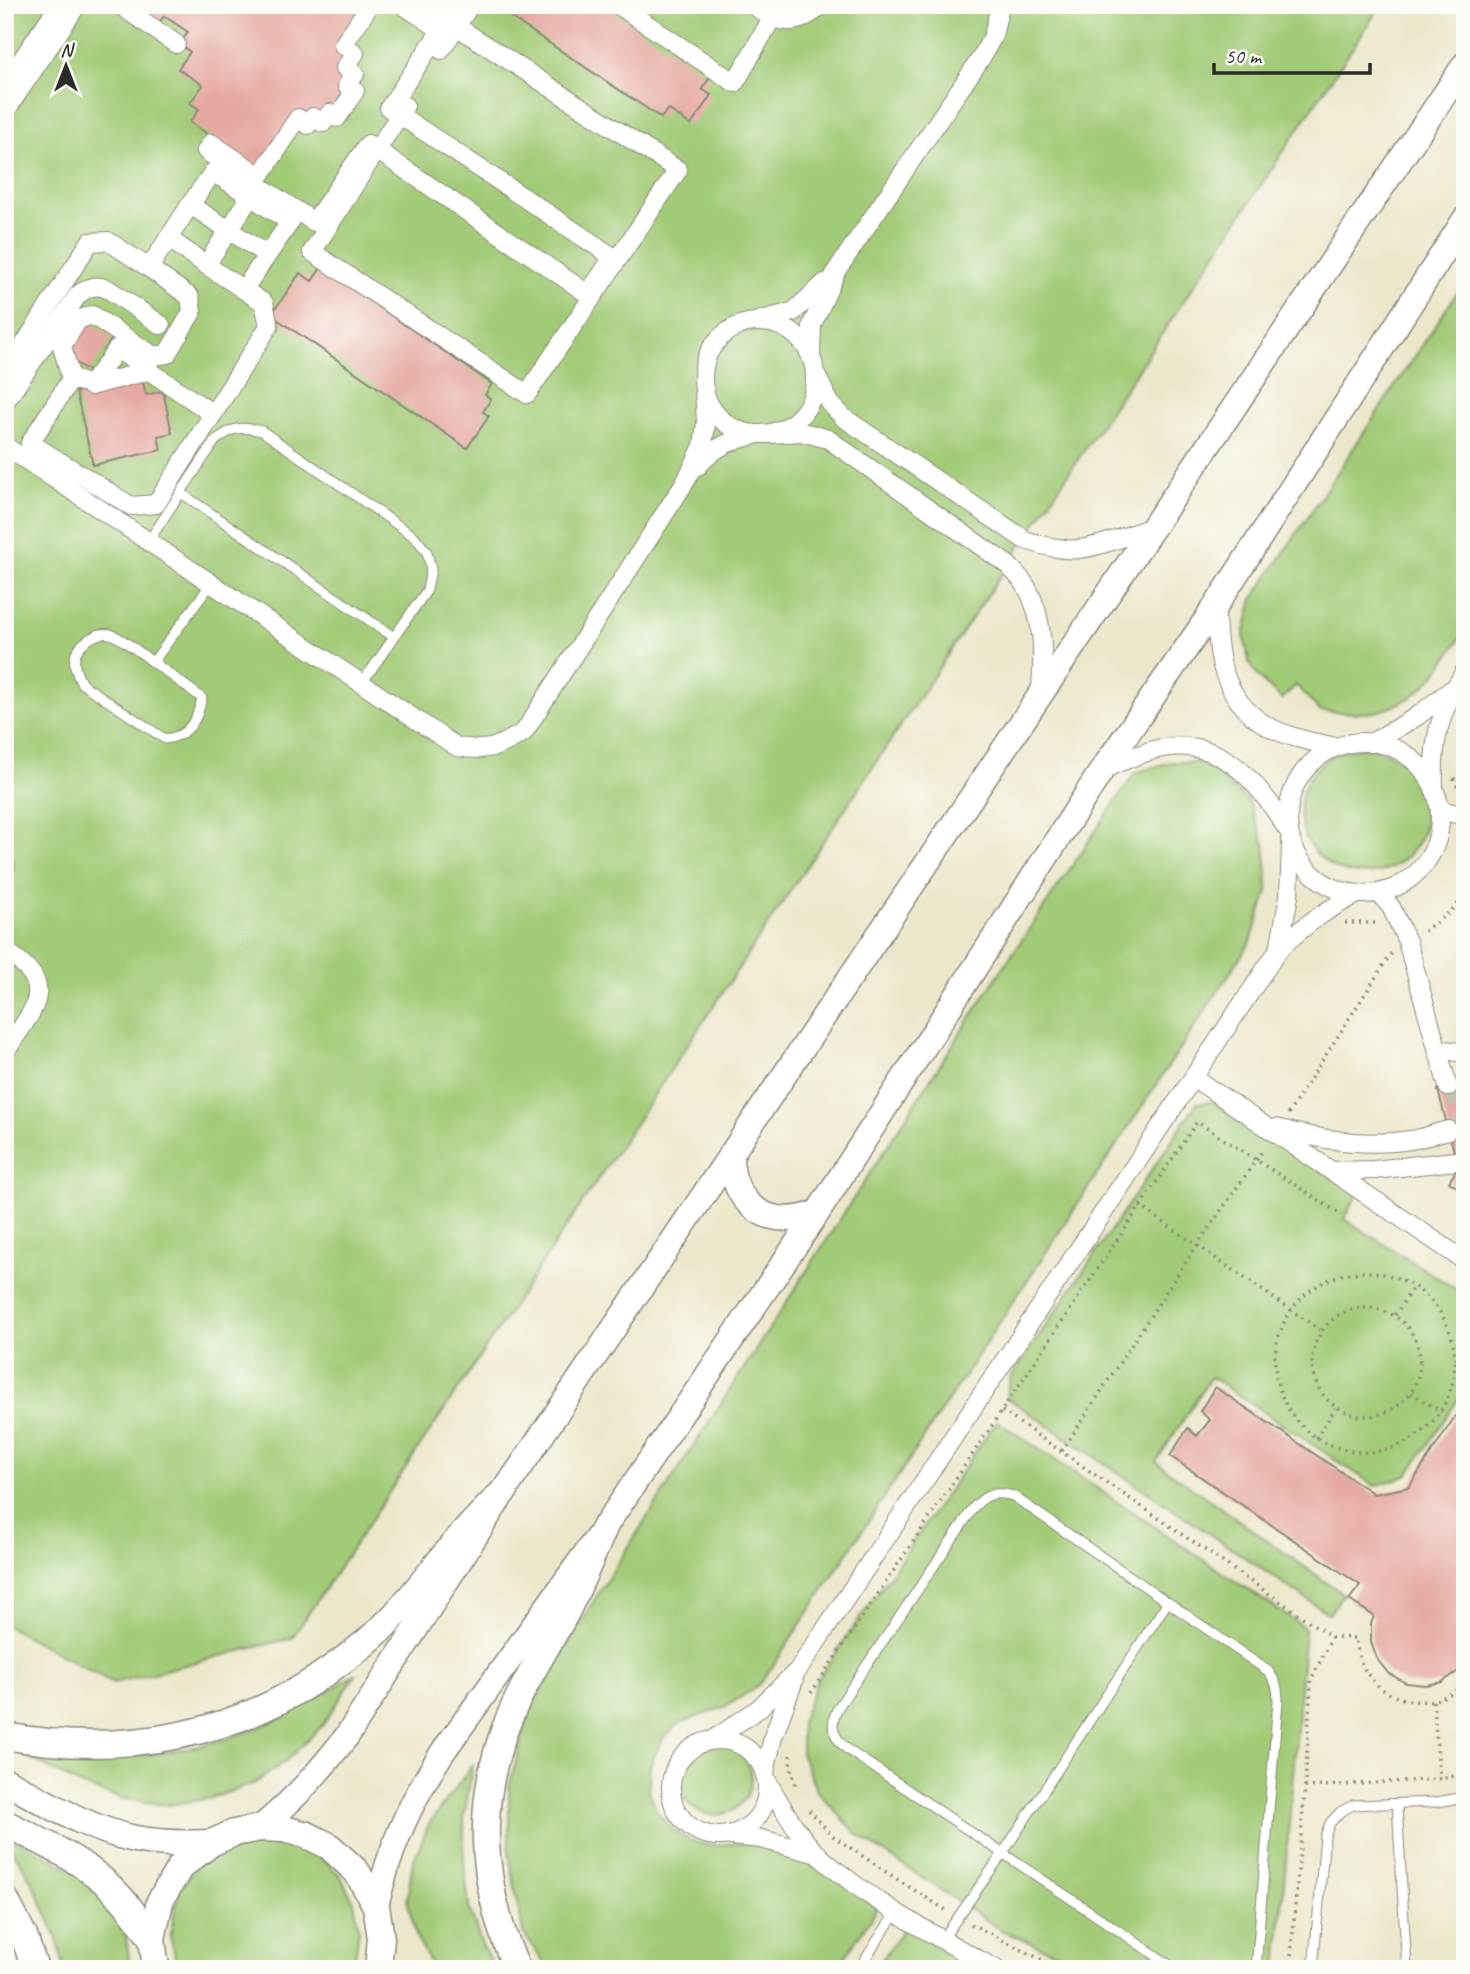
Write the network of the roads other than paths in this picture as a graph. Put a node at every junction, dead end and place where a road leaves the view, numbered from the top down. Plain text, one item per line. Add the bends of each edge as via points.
1 (59, 5) edge
2 (77, 5) edge
3 (120, 5) edge
4 (364, 5) edge
5 (403, 5) edge
6 (470, 5) edge
7 (618, 5) edge
8 (753, 5) edge
9 (822, 5) edge
10 (1000, 5) edge
11 (428, 6) edge
12 (645, 13) edge
13 (772, 18) junction
14 (456, 26) junction
15 (176, 44) dead end
16 (1465, 64) edge
17 (5, 84) edge
18 (5, 112) edge
19 (399, 115) junction
20 (377, 150) junction
21 (250, 197) junction
22 (190, 205) junction
23 (1465, 219) edge
24 (229, 230) junction
25 (168, 238) junction
26 (267, 255) junction
27 (206, 265) junction
28 (149, 268) junction
29 (837, 270) junction
30 (244, 289) junction
31 (753, 322) junction
32 (161, 325) dead end
33 (811, 356) junction
34 (148, 371) junction
35 (5, 374) edge
36 (816, 375) junction
37 (71, 379) junction
38 (90, 386) junction
39 (704, 390) junction
40 (5, 402) edge
41 (213, 414) junction
42 (762, 434) junction
43 (5, 446) edge
44 (687, 479) junction
45 (181, 493) junction
46 (1154, 527) junction
47 (148, 542) junction
48 (211, 584) junction
49 (1214, 607) junction
50 (394, 637) junction
51 (153, 662) junction
52 (1460, 678) edge
53 (362, 683) junction
54 (1041, 695) junction
55 (1371, 743) junction
56 (1337, 747) junction
57 (1102, 770) junction
58 (1434, 788) junction
59 (1440, 810) junction
60 (1465, 816) edge
61 (1290, 837) junction
62 (1379, 893) junction
63 (1358, 894) junction
64 (1279, 949) junction
65 (5, 951) edge
66 (1438, 1049) junction
67 (5, 1052) edge
68 (1465, 1053) edge
69 (1194, 1078) junction
70 (1448, 1087) tunnel mouth
71 (1272, 1129) junction
72 (1448, 1130) tunnel mouth
73 (731, 1155) junction
74 (1455, 1161) dead end
75 (1331, 1171) junction
76 (818, 1212) junction
77 (1464, 1258) edge
78 (505, 1490) junction
79 (604, 1528) junction
80 (1167, 1603) junction
81 (798, 1671) junction
82 (5, 1736) edge
83 (713, 1740) junction
84 (766, 1776) junction
85 (5, 1781) edge
86 (1465, 1797) edge
87 (1397, 1805) junction
88 (5, 1823) edge
89 (260, 1828) junction
90 (731, 1836) junction
91 (211, 1843) junction
92 (1003, 1853) junction
93 (818, 1854) junction
94 (5, 1899) edge
95 (376, 1906) junction
96 (896, 1912) junction
97 (382, 1938) junction
98 (152, 1939) junction
99 (942, 1940) junction
100 (862, 1964) dead end
101 (35, 1969) edge
102 (156, 1969) edge
103 (378, 1969) edge
104 (398, 1969) edge
105 (517, 1969) edge
106 (996, 1969) edge
107 (1176, 1969) edge
108 (1256, 1969) edge
109 (1313, 1969) edge
110 (1407, 1969) edge

1 - 17 street
2 - 18 street
3 - 15 street
4 - 20 street via 368,8 343,45 355,53 345,68 355,74 347,86 355,91 337,118 330,113 323,123 313,117 308,125 298,118 260,176 211,143 206,151 314,222 368,144
5 - 19 street via 441,30 389,108
6 - 14 street
7 - 12 street
8 - 13 street
9 - 13 street via 809,17 791,22
10 - 29 street via 993,36 981,58
11 - 14 street
12 - 13 street via 735,83
14 - 19 street
14 - 20 street via 678,170 527,394 312,252
16 - 46 street
19 - 20 street
19 - 20 street via 613,257 588,294
21 - 22 street via 213,172
21 - 24 street
21 - 26 street via 290,222
22 - 24 street
22 - 25 street
23 - 49 street
24 - 26 street
24 - 27 street
25 - 27 street
25 - 28 street
26 - 30 street
27 - 30 street
28 - 35 street via 108,241 90,242
28 - 37 street via 190,297 192,312 167,354 154,356 92,315 78,320 61,346
29 - 31 street via 793,312
29 - 33 street via 812,324
30 - 41 street via 264,303 269,326
31 - 33 street via 788,329
31 - 39 street via 734,327 708,353
32 - 40 street via 108,289 93,286 78,295
33 - 36 street
34 - 38 street
34 - 38 street via 117,349
34 - 41 street
36 - 42 street via 808,407 797,420 784,429
36 - 46 street via 830,403 844,418 1025,540 1077,549
37 - 38 street
37 - 41 street via 30,443 131,506 156,504
39 - 42 street via 717,416 728,425
39 - 44 street via 703,446
42 - 44 street via 731,441 710,453
42 - 54 street via 802,432 828,439 1008,565 1026,585 1042,631
43 - 47 street
44 - 53 street via 524,732 500,747 457,747
45 - 47 lane
45 - 50 lane
45 - 50 lane via 215,441 229,430 262,431 415,537 426,552 431,569 426,590
46 - 54 street
47 - 48 street
48 - 51 lane
48 - 53 street
49 - 56 street via 1222,665 1231,688 1250,714 1285,735
49 - 57 street
50 - 53 lane
51 - 51 lane via 112,634 100,634 83,643 74,656 82,684 165,739 177,737 196,719 202,698
52 - 55 street via 1416,717
52 - 58 street via 1436,733
54 - 73 street
55 - 56 street
55 - 58 street via 1397,750 1419,766
56 - 61 street via 1303,772 1293,790 1288,811
57 - 61 street via 1161,748 1209,751 1228,759 1254,782
57 - 76 street
58 - 59 street
59 - 60 street
59 - 62 street via 1435,847 1426,863 1413,877
61 - 63 street via 1301,862 1317,878
61 - 64 street via 1289,896
62 - 63 street
62 - 66 street via 1407,941
63 - 64 street via 1302,927
64 - 69 street
65 - 67 street via 34,974 39,992
66 - 68 street
66 - 70 street
69 - 71 street
69 - 81 street
71 - 72 street via 1374,1143 1412,1140
71 - 75 street
73 - 76 street via 739,1192 757,1210 793,1220
73 - 78 street
74 - 75 street
75 - 77 street
76 - 79 street
78 - 82 main road via 391,1619 326,1673 274,1703 230,1722 135,1743 87,1745
78 - 89 street via 346,1736 321,1770
79 - 95 street via 419,1788 400,1826
79 - 105 main road via 582,1580 519,1696 489,1785 488,1878
80 - 92 lane
80 - 92 lane via 1013,1496 991,1494 974,1507 839,1706 832,1725 840,1744
80 - 108 lane via 1268,1671 1278,1690
81 - 83 street via 758,1709
81 - 84 street via 773,1737
83 - 84 street via 726,1740 750,1751
83 - 90 street via 682,1756 673,1771 673,1806 696,1832
84 - 90 street via 767,1799 760,1815
84 - 93 street via 782,1807
85 - 91 main road via 98,1828 135,1839
86 - 87 lane
87 - 109 lane via 1353,1805 1330,1823
87 - 110 lane
88 - 98 main road via 94,1873 136,1914
89 - 91 main road
89 - 95 main road via 307,1835 329,1846 357,1872
90 - 93 street
91 - 98 main road via 180,1867 160,1900
92 - 99 lane
92 - 107 lane
93 - 96 street
94 - 101 main road
95 - 97 main road
96 - 99 street
96 - 100 lane
97 - 103 main road
97 - 104 main road
98 - 102 main road
99 - 106 street

